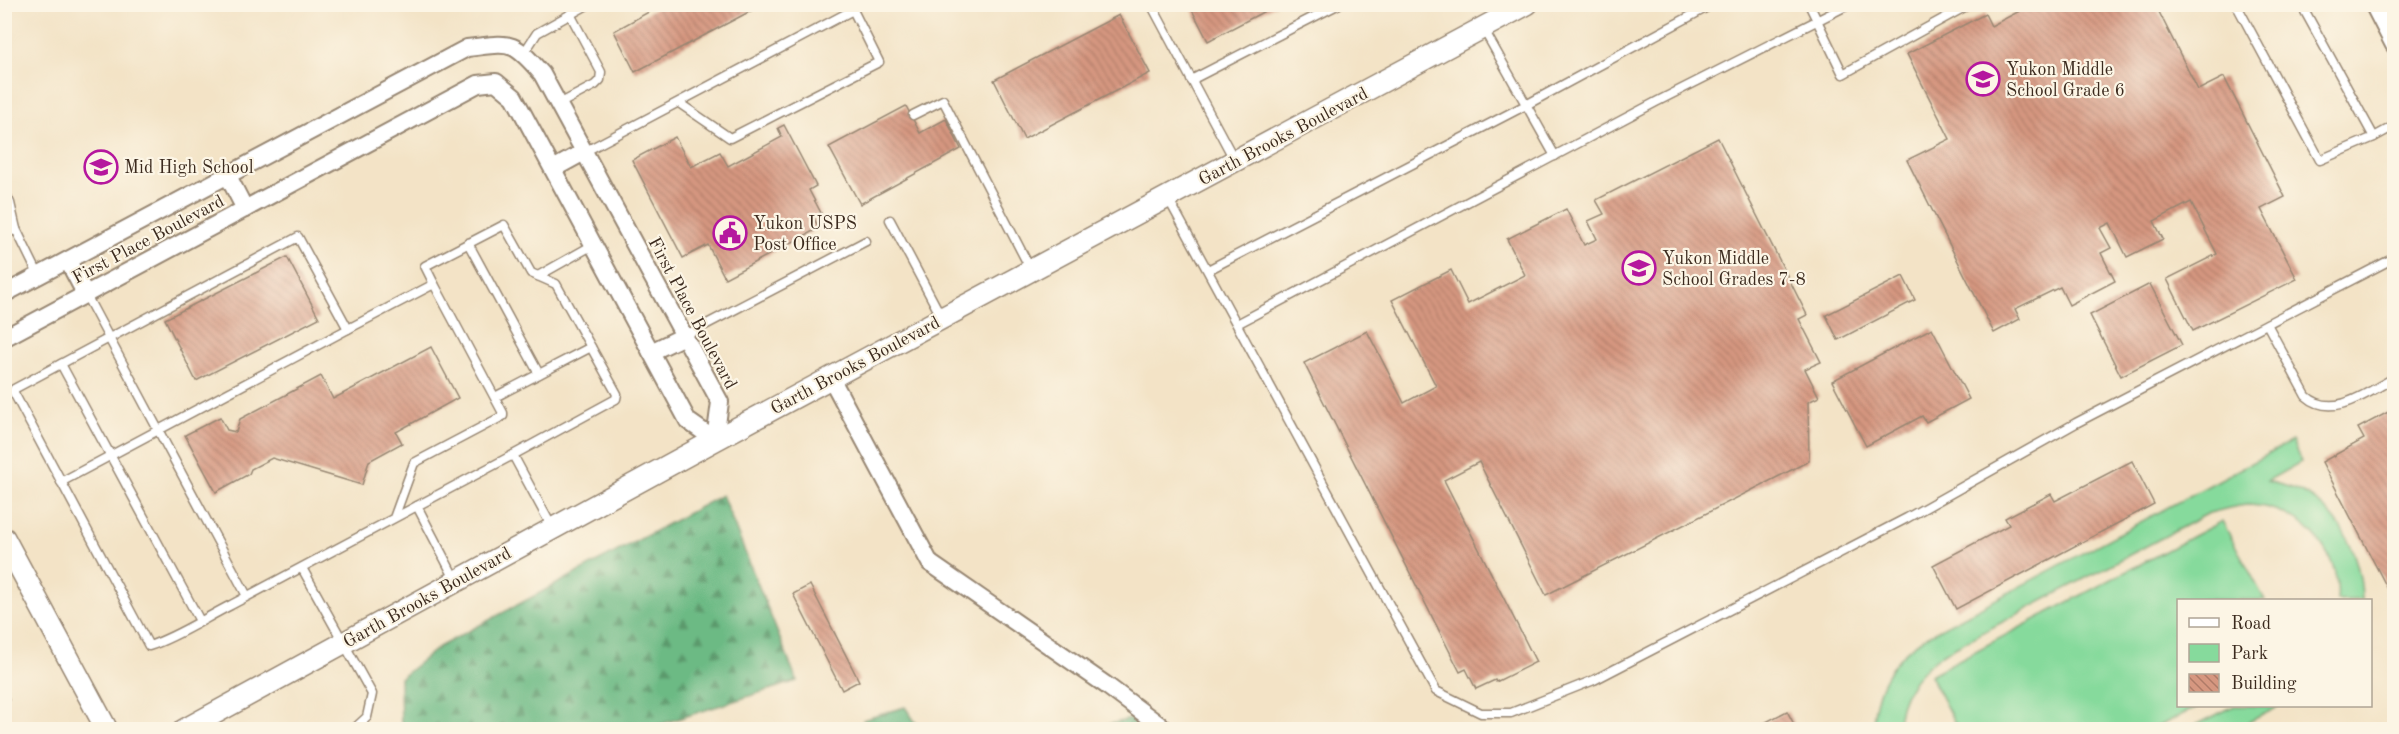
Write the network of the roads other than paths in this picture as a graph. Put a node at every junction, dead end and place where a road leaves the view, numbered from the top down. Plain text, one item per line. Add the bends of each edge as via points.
1 (589, 4) edge
2 (1151, 4) edge
3 (1339, 4) edge
4 (1527, 4) edge
5 (1713, 4) edge
6 (1809, 4) edge
7 (1850, 4) edge
8 (1971, 4) edge
9 (2236, 4) edge
10 (2301, 4) edge
11 (2373, 4) edge
12 (570, 14) junction
13 (1817, 21) junction
14 (1483, 28) junction
15 (2394, 45) edge
16 (524, 52) junction
17 (1191, 80) junction
18 (679, 103) junction
19 (558, 104) junction
20 (1526, 105) junction
21 (913, 115) dead end
22 (2394, 126) edge
23 (2374, 137) junction
24 (584, 152) junction
25 (1555, 156) junction
26 (1235, 161) junction
27 (553, 169) junction
28 (228, 176) junction
29 (4, 190) edge
30 (1168, 197) junction
31 (245, 209) junction
32 (890, 220) dead end
33 (16, 229) junction
34 (4, 235) edge
35 (866, 241) dead end
36 (468, 243) junction
37 (593, 245) junction
38 (2394, 258) edge
39 (68, 261) junction
40 (1032, 270) junction
41 (1208, 270) junction
42 (39, 276) junction
43 (538, 276) junction
44 (434, 284) junction
45 (4, 294) edge
46 (86, 294) junction
47 (942, 318) junction
48 (1237, 324) junction
49 (2267, 324) junction
50 (348, 329) junction
51 (684, 336) junction
52 (4, 338) edge
53 (110, 339) junction
54 (591, 347) junction
55 (651, 352) junction
56 (61, 364) junction
57 (538, 374) junction
58 (831, 378) junction
59 (2394, 378) edge
60 (495, 397) junction
61 (159, 431) junction
62 (715, 440) junction
63 (513, 455) junction
64 (111, 456) junction
65 (61, 482) junction
66 (417, 506) junction
67 (394, 518) junction
68 (553, 529) junction
69 (4, 538) edge
70 (302, 568) junction
71 (456, 581) junction
72 (247, 596) junction
73 (200, 621) junction
74 (344, 643) junction
75 (4, 700) edge
76 (4, 715) edge
77 (107, 729) edge
78 (184, 729) edge
79 (353, 729) edge
80 (1166, 729) edge

1 - 12 lane
2 - 17 lane
3 - 17 lane
4 - 14 street, Garth Brooks Boulevard
5 - 20 lane
6 - 13 lane
7 - 13 lane
8 - 13 lane via 1844,74
9 - 23 lane via 2320,160
10 - 23 lane
11 - 15 street
12 - 16 lane via 537,33
12 - 19 lane via 601,72 600,80
13 - 25 lane
14 - 20 lane
14 - 26 street, Garth Brooks Boulevard
16 - 19 street, First Place Boulevard via 542,74
16 - 28 street, First Place Boulevard via 507,44 467,48
17 - 26 lane
18 - 18 lane via 853,10 879,62 730,138
18 - 24 lane
19 - 24 street, First Place Boulevard
20 - 25 lane
20 - 41 lane
21 - 40 lane via 943,100
22 - 23 lane
24 - 27 street
24 - 51 street, First Place Boulevard
25 - 48 lane
26 - 30 street, Garth Brooks Boulevard
27 - 31 street, First Place Boulevard via 514,97 496,82 478,84
27 - 37 street, First Place Boulevard
28 - 31 street
28 - 39 street, First Place Boulevard
29 - 33 lane
30 - 40 street, Garth Brooks Boulevard
30 - 41 lane
31 - 46 street, First Place Boulevard
32 - 47 lane
33 - 34 lane
33 - 42 lane
35 - 51 lane
36 - 43 lane via 504,225 531,273
36 - 44 lane via 425,266
36 - 57 lane
37 - 43 lane
37 - 55 street, First Place Boulevard
38 - 49 lane
39 - 42 street, First Place Boulevard
39 - 46 street
40 - 47 street, Garth Brooks Boulevard
41 - 48 lane
42 - 45 street, First Place Boulevard
43 - 54 lane via 556,284
44 - 50 lane
44 - 60 lane
46 - 52 street, First Place Boulevard
46 - 53 lane
47 - 58 street, Garth Brooks Boulevard
48 - 49 lane via 1436,692 1481,713 1511,713 1594,680 1907,518 2076,423
49 - 59 lane via 2306,396 2314,403 2326,407 2345,404
50 - 53 lane via 296,237
50 - 61 lane
51 - 55 street
51 - 62 street, First Place Boulevard via 720,402
53 - 56 lane
53 - 61 lane
54 - 57 lane
54 - 63 lane via 617,397
55 - 62 street, First Place Boulevard via 688,421
56 - 64 lane
56 - 65 lane via 16,387 14,393
57 - 60 lane
58 - 62 street, Garth Brooks Boulevard
58 - 80 street via 930,564
60 - 67 lane via 503,416 414,463
61 - 64 lane
61 - 72 lane
62 - 68 street, Garth Brooks Boulevard
63 - 66 lane
63 - 68 lane
64 - 65 lane
64 - 73 lane
65 - 73 lane via 146,643 153,645
66 - 67 lane
66 - 71 lane
67 - 70 lane
68 - 71 street, Garth Brooks Boulevard
69 - 77 street
70 - 72 lane
70 - 74 lane
71 - 74 street, Garth Brooks Boulevard
72 - 73 lane
74 - 78 street, Garth Brooks Boulevard
74 - 79 lane via 372,694 367,717
75 - 76 lane

